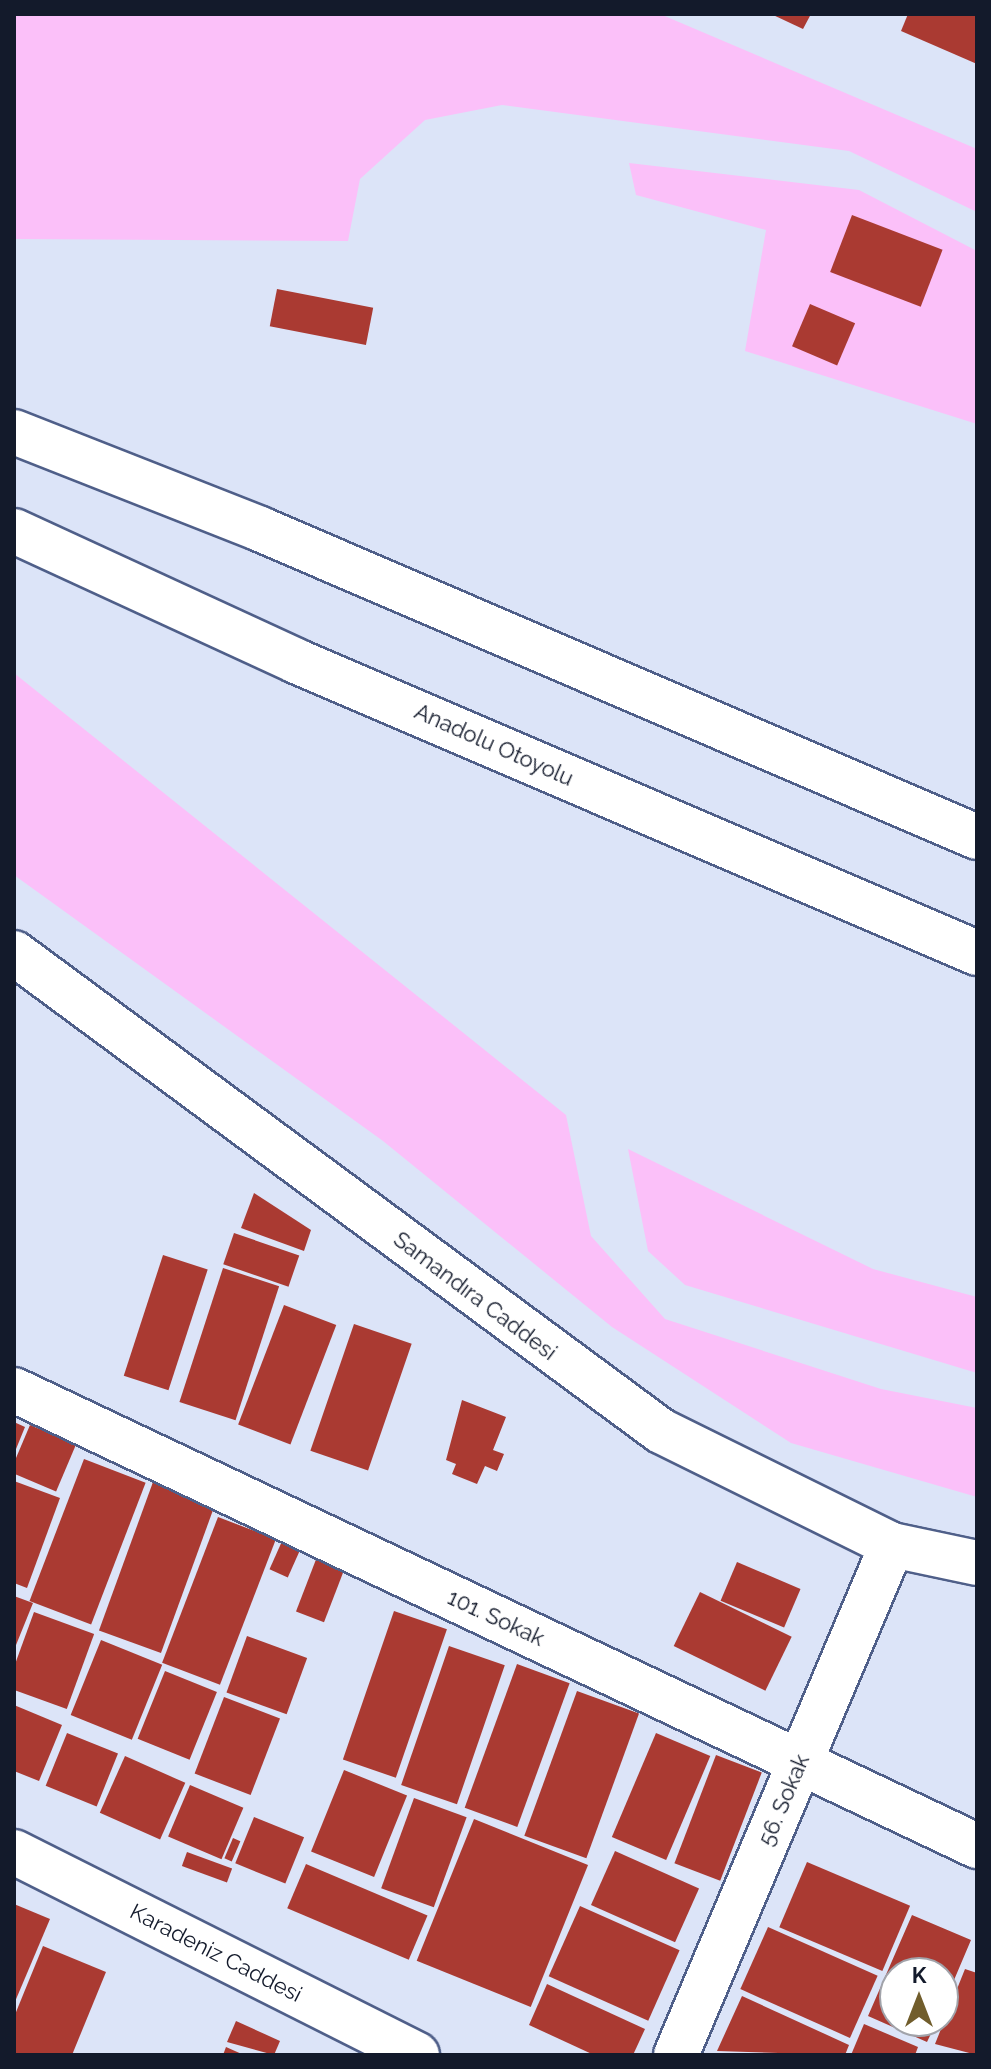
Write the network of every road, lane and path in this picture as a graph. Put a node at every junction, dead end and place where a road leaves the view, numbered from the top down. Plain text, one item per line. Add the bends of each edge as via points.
1 (14, 432) edge
2 (14, 531) edge
3 (977, 837) edge
4 (14, 953) edge
5 (977, 953) edge
6 (14, 1390) edge
7 (892, 1545) junction
8 (977, 1563) edge
9 (800, 1762) junction
10 (977, 1846) edge
11 (14, 1852) edge
12 (417, 2055) edge
13 (676, 2055) edge

1 - 3 main road via 260,529
2 - 5 main road, Anadolu Otoyolu via 296,661
4 - 7 main road, Samandıra Caddesi via 661,1431
6 - 9 main road, 101. Sokak
7 - 8 main road, Samandıra Caddesi
7 - 9 main road, 56. Sokak
9 - 10 main road, 101. Sokak
9 - 13 main road, 56. Sokak
11 - 12 main road, Karadeniz Caddesi

